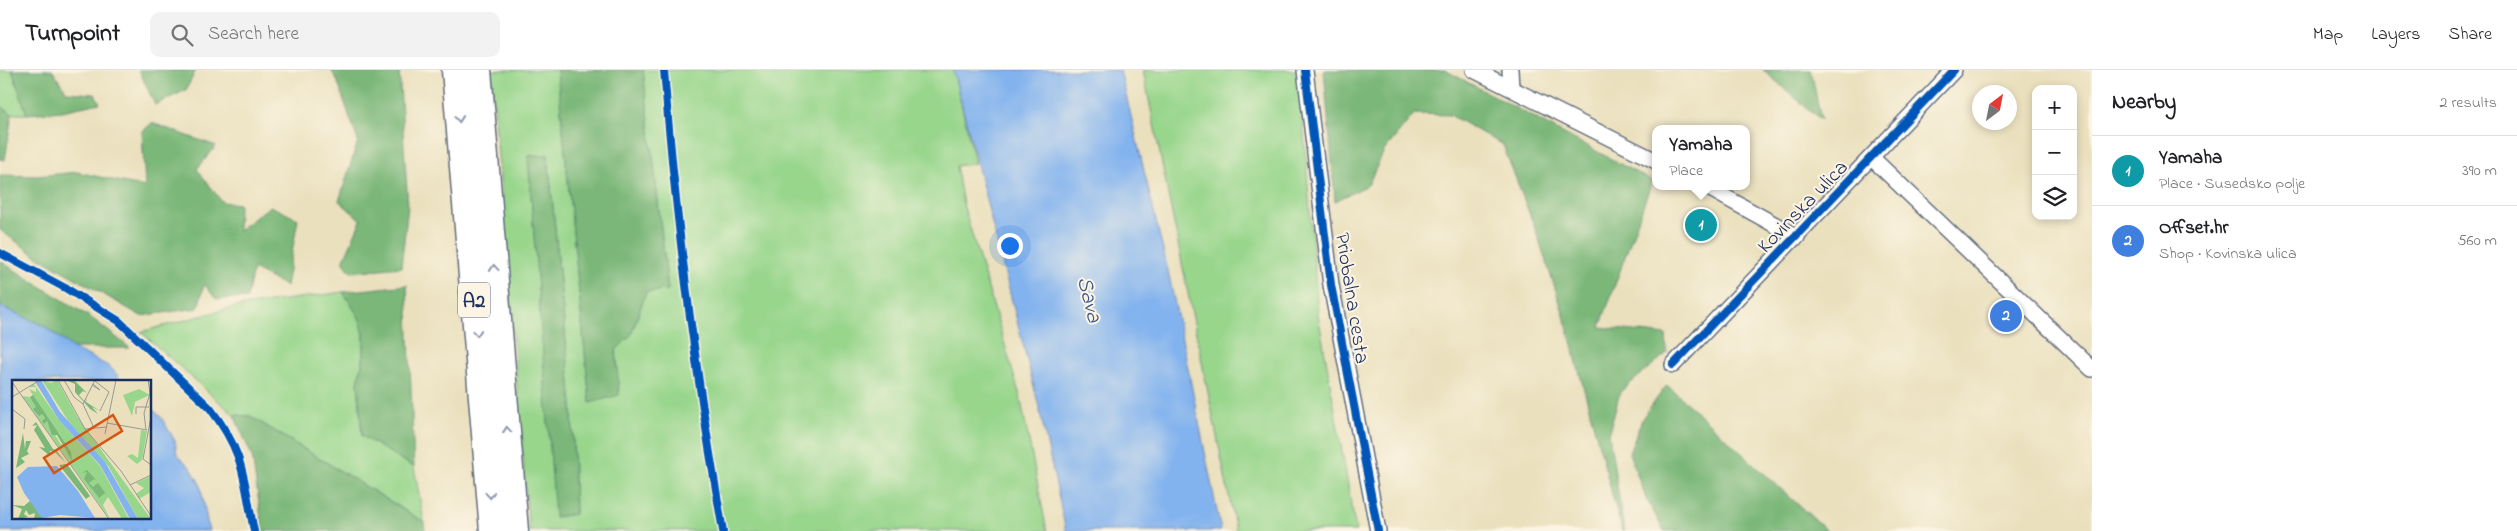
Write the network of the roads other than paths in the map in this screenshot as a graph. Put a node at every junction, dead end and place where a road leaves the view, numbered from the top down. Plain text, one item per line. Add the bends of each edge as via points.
1 (455, 70) edge
2 (478, 70) edge
3 (1305, 70) edge
4 (1474, 70) edge
5 (1510, 70) edge
6 (1954, 70) edge
7 (1511, 88) junction
8 (1872, 158) junction
9 (1652, 159) edge
10 (1712, 190) edge
11 (1797, 237) junction
12 (1673, 366) dead end
13 (2092, 369) edge
14 (493, 531) edge
15 (515, 531) edge
16 (1378, 531) edge

1 -> 14 highway, A2
15 -> 2 highway, A2
3 - 16 street, Priobalna cesta via 1331,285
4 - 7 street
5 - 7 street
6 - 8 street, Kovinska ulica
7 - 9 street
8 - 11 street, Kovinska ulica
8 - 13 street, Kovinska ulica
10 - 11 street
11 - 12 street, Kovinska ulica

